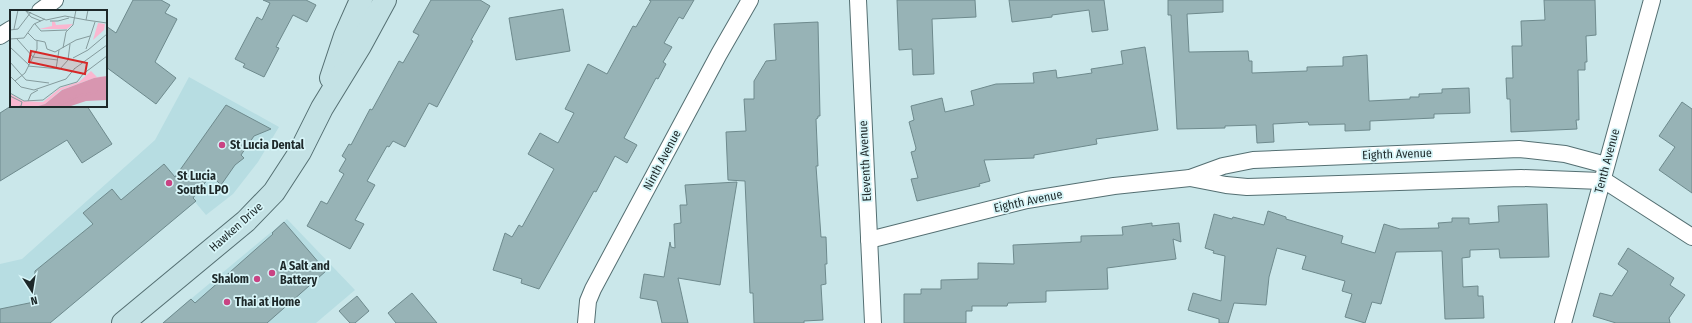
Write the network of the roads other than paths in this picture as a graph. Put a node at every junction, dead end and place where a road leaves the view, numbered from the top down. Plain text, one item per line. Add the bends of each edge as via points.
1 (54, 0) edge
2 (361, 0) edge
3 (385, 0) edge
4 (750, 0) edge
5 (858, 0) edge
6 (1652, 0) edge
7 (41, 10) edge
8 (10, 30) edge
9 (0, 36) edge
10 (322, 108) junction
11 (1603, 175) junction
12 (1190, 178) junction
13 (1692, 237) edge
14 (869, 240) junction
15 (123, 323) edge
16 (586, 323) edge
17 (873, 323) edge
18 (1563, 323) edge

1 - 7 street
2 - 10 main road, Hawken Drive via 342,45
3 - 10 main road, Hawken Drive
4 - 16 street, Ninth Avenue via 593,289 588,301
5 - 14 street, Eleventh Avenue
6 - 11 street, Tenth Avenue
8 - 9 street
10 - 15 main road, Hawken Drive via 300,152 268,199 235,231
11 - 12 street, Eighth Avenue via 1247,187
11 - 12 street, Eighth Avenue via 1565,154 1519,149 1253,160 1223,166
11 - 13 street, Eighth Avenue
11 - 18 street, Tenth Avenue
12 - 14 street, Eighth Avenue via 1114,186 1027,200
14 - 17 street, Eleventh Avenue

